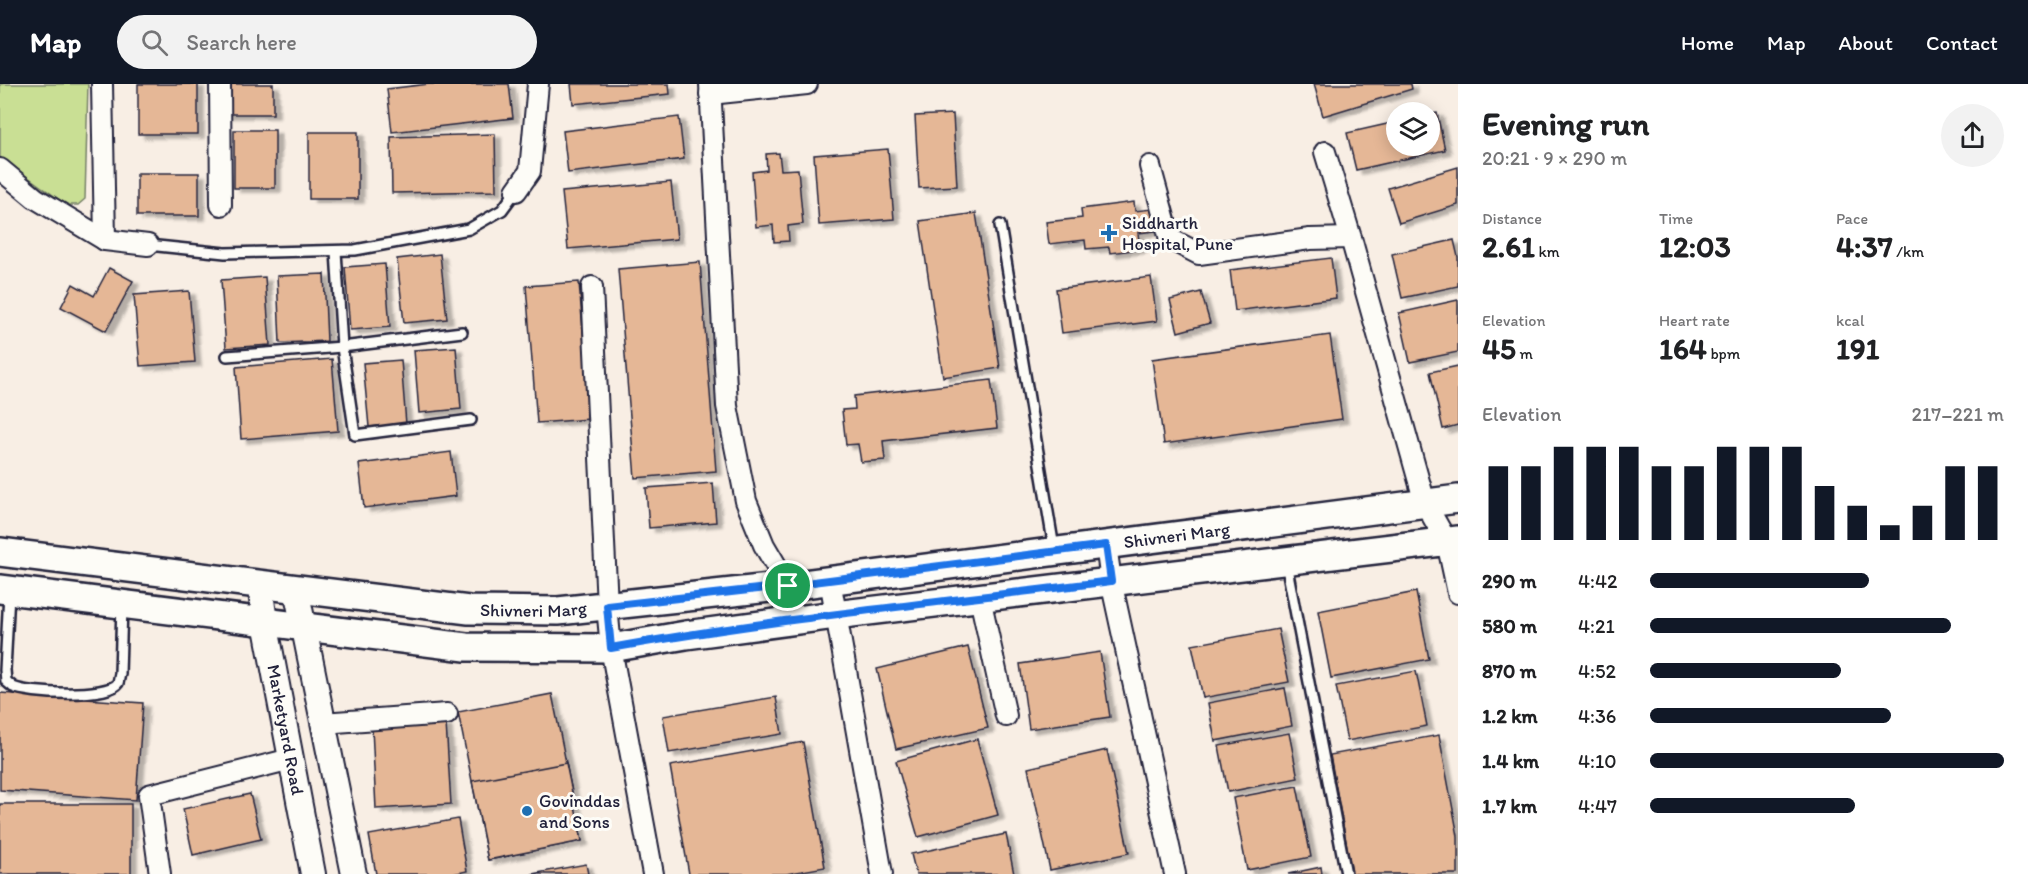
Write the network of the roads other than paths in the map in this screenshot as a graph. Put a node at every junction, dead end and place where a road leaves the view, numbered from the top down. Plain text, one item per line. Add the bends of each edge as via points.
1 (102, 84) edge
2 (220, 84) edge
3 (538, 84) edge
4 (807, 84) edge
5 (710, 89) edge
6 (1325, 152) dead end
7 (1150, 166) dead end
8 (0, 169) edge
9 (516, 190) joint
10 (221, 205) dead end
11 (1000, 225) dead end
12 (1351, 238) junction
13 (105, 240) junction
14 (148, 244) joint
15 (336, 251) junction
16 (592, 287) dead end
17 (462, 332) dead end
18 (342, 347) junction
19 (227, 356) dead end
20 (471, 420) dead end
21 (1458, 499) edge
22 (1425, 503) junction
23 (1452, 541) edge
24 (1106, 545) junction
25 (0, 552) edge
26 (1055, 552) junction
27 (1285, 561) junction
28 (830, 580) junction
29 (1111, 581) junction
30 (260, 585) junction
31 (788, 586) junction
32 (296, 589) junction
33 (5, 590) edge
34 (1458, 593) edge
35 (980, 598) junction
36 (122, 604) junction
37 (607, 606) junction
38 (835, 615) junction
39 (265, 622) junction
40 (302, 627) junction
41 (611, 648) junction
42 (447, 714) dead end
43 (1006, 717) dead end
44 (322, 723) junction
45 (291, 759) junction
46 (160, 874) edge
47 (313, 874) edge
48 (354, 874) edge
49 (653, 874) edge
50 (882, 874) edge
51 (1175, 874) edge
52 (1346, 874) edge

1 - 13 street
2 - 10 street
3 - 9 street via 530,171
4 - 5 street
5 - 31 street via 727,406 746,501 764,545
6 - 12 street
7 - 12 street via 1170,239 1199,254 1310,239
8 - 13 street via 35,198
9 - 15 lane via 502,210 469,229
11 - 26 lane
12 - 22 street
13 - 14 street
14 - 15 lane via 225,253
15 - 18 lane
16 - 37 street
17 - 18 lane
18 - 19 lane
18 - 20 lane via 355,435
21 - 22 main road, Shivneri Marg
22 - 23 street
22 - 24 main road, Shivneri Marg
23 - 27 main road, Shivneri Marg
23 - 34 street
24 - 26 main road, Shivneri Marg
24 - 29 street
25 - 30 main road, Shivneri Marg
26 - 28 main road, Shivneri Marg
27 - 29 main road, Shivneri Marg
27 - 52 lane
28 - 31 main road, Shivneri Marg
28 - 38 street
29 - 35 main road, Shivneri Marg
29 - 51 street
30 - 32 main road, Shivneri Marg
30 - 39 street, Marketyard Road
31 - 37 main road, Shivneri Marg
32 - 37 main road, Shivneri Marg via 469,610 558,611
32 - 40 street, Marketyard Road
33 - 36 main road, Shivneri Marg
33 - 36 lane via 6,681 25,690 99,692 118,683
35 - 38 main road, Shivneri Marg
35 - 43 street
36 - 39 main road, Shivneri Marg
37 - 41 street
38 - 41 main road, Shivneri Marg
38 - 50 street
39 - 40 main road, Shivneri Marg
39 - 45 street, Marketyard Road
40 - 41 main road, Shivneri Marg via 466,647
40 - 44 street, Marketyard Road
41 - 49 street
42 - 44 street
44 - 48 street, Marketyard Road
45 - 46 street via 149,795
45 - 47 street, Marketyard Road

